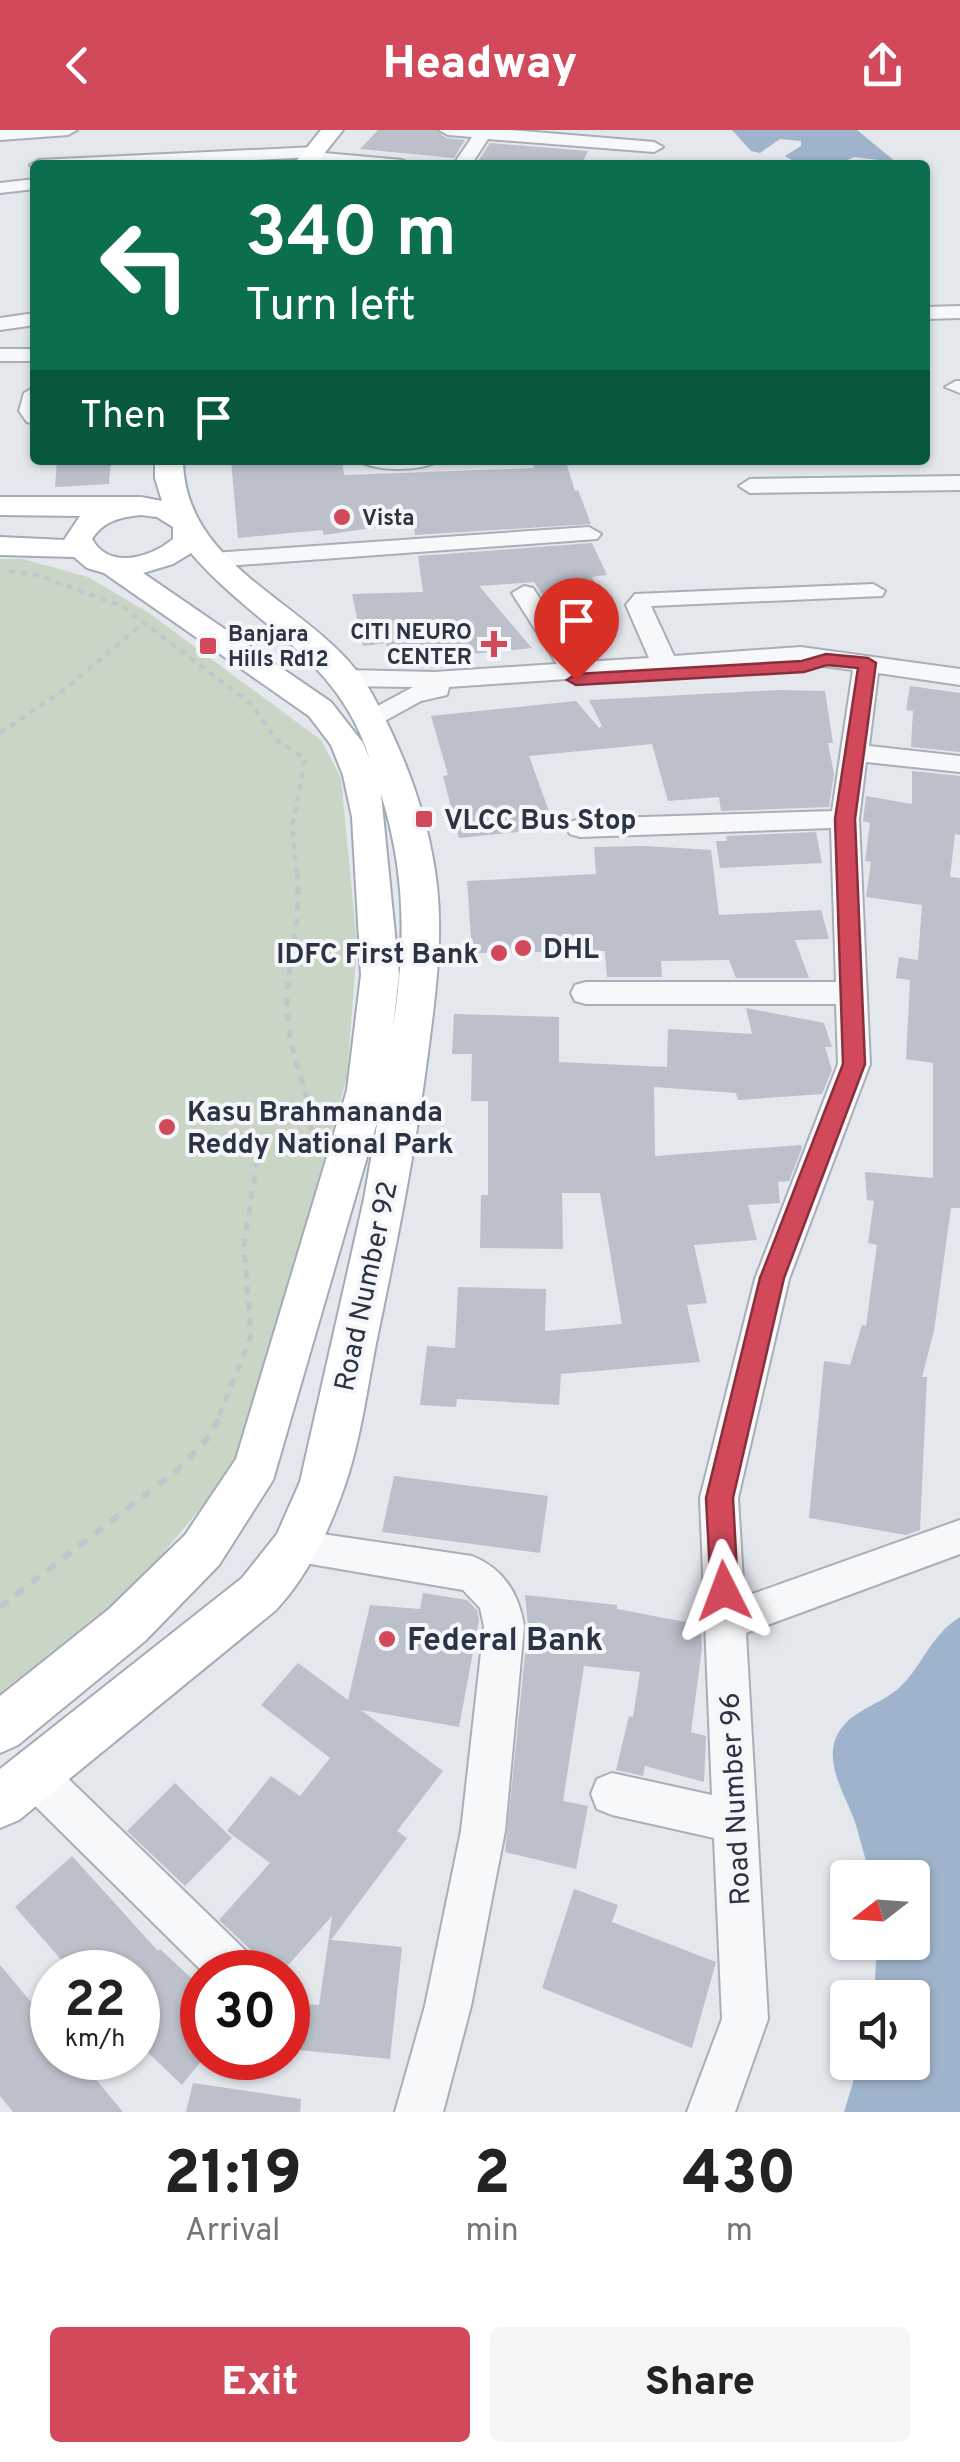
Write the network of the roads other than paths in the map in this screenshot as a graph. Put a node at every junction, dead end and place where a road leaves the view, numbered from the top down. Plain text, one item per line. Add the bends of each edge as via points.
1 (68, 130) edge
2 (332, 130) edge
3 (343, 130) edge
4 (448, 130) edge
5 (484, 133) junction
6 (0, 135) edge
7 (654, 147) dead end
8 (315, 160) edge
9 (465, 160) edge
10 (30, 185) edge
11 (0, 188) edge
12 (960, 312) edge
13 (930, 313) edge
14 (0, 324) edge
15 (960, 329) edge
16 (30, 334) edge
17 (933, 334) dead end
18 (30, 336) edge
19 (30, 337) edge
20 (0, 340) edge
21 (0, 355) edge
22 (151, 465) edge
23 (169, 465) edge
24 (960, 483) edge
25 (750, 486) dead end
26 (0, 506) edge
27 (132, 507) junction
28 (590, 534) dead end
29 (195, 536) junction
30 (0, 546) edge
31 (96, 557) junction
32 (872, 590) dead end
33 (524, 593) dead end
34 (826, 660) junction
35 (664, 663) junction
36 (868, 663) junction
37 (574, 670) junction
38 (960, 676) edge
39 (344, 678) junction
40 (370, 720) junction
41 (855, 753) junction
42 (960, 764) edge
43 (845, 819) junction
44 (580, 828) dead end
45 (414, 846) junction
46 (372, 848) junction
47 (586, 993) dead end
48 (851, 993) junction
49 (338, 1192) junction
50 (384, 1198) junction
51 (960, 1537) edge
52 (295, 1547) junction
53 (726, 1622) junction
54 (0, 1728) edge
55 (34, 1775) junction
56 (612, 1794) dead end
57 (0, 1802) edge
58 (736, 1821) junction
59 (213, 1950) edge
60 (419, 2112) edge
61 (710, 2112) edge

1 - 6 street
2 - 8 main road
3 - 8 main road
4 - 5 street
5 - 7 street
5 - 9 street
10 - 11 street
12 - 13 street
14 - 16 street
15 - 17 street
18 - 20 street
19 - 21 street
22 - 27 main road via 149,484
23 - 29 main road
24 - 25 street
26 - 27 main road
27 - 29 main road via 164,510
27 - 31 main road via 104,513 82,529
28 - 29 street
29 - 31 main road via 148,564
29 - 39 main road, Road Number 92
30 - 31 main road
31 - 46 main road, Road Number 92 via 155,612 320,710 360,775
32 - 35 street via 644,599 638,605
33 - 37 street
34 - 35 street via 800,654
34 - 36 street
34 - 40 street via 428,692
35 - 37 street
36 - 38 street
36 - 41 street, Road Number 96
37 - 39 street via 435,680
39 - 40 main road, Road Number 92
40 - 45 main road, Road Number 92
41 - 42 street
41 - 43 street, Road Number 96
43 - 44 street
43 - 48 street, Road Number 96
45 - 46 main road
45 - 50 main road, Road Number 92 via 419,980
46 - 49 main road, Road Number 92 via 380,975 367,1090
47 - 48 street
48 - 53 street, Road Number 96 via 854,1064 772,1278 720,1498
49 - 50 main road
49 - 54 main road, Road Number 92 via 257,1466 202,1550 127,1625
50 - 52 main road, Road Number 92 via 323,1482
51 - 53 street
52 - 55 main road, Road Number 92 via 258,1594
52 - 60 street via 472,1574 492,1588 502,1607 483,1830
53 - 58 street, Road Number 96
55 - 57 main road, Road Number 92
55 - 59 street
56 - 58 street
58 - 61 street, Road Number 96 via 745,2019

